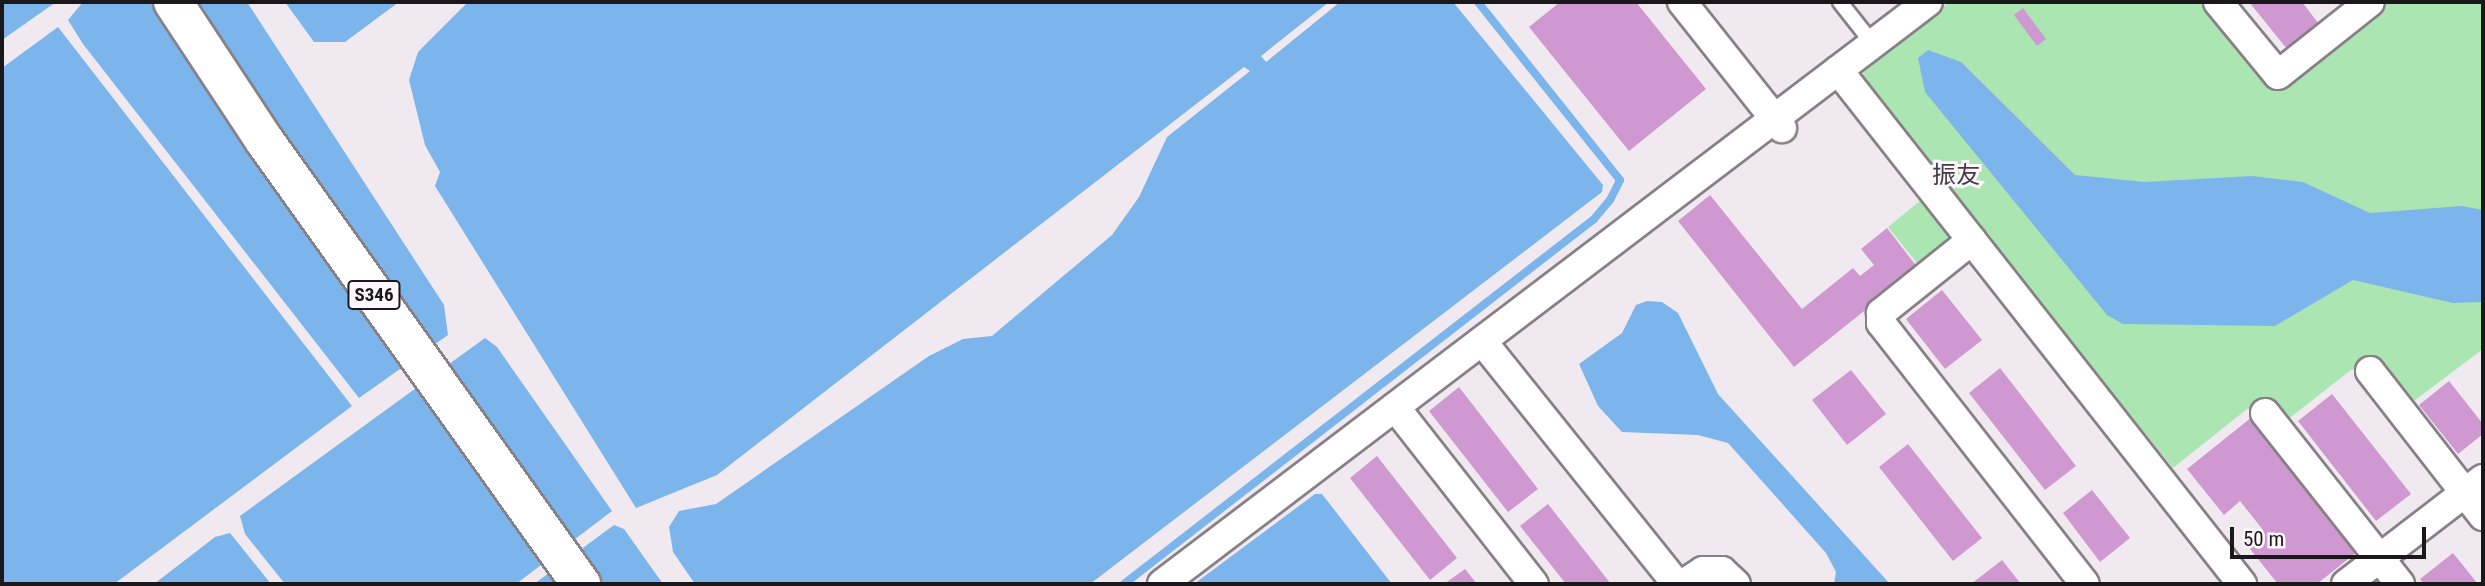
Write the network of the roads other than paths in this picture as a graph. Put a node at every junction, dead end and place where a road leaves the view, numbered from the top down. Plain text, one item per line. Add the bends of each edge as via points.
1 (173, 2) edge
2 (1682, 2) edge
3 (1840, 2) edge
4 (1928, 2) edge
5 (2218, 2) edge
6 (2358, 5) edge
7 (1872, 44) junction
8 (1838, 70) junction
9 (1778, 124) junction
10 (1972, 240) junction
11 (1482, 341) junction
12 (2370, 371) dead end
13 (1395, 407) junction
14 (2265, 413) dead end
15 (2474, 486) edge
16 (2483, 516) edge
17 (2379, 559) junction
18 (581, 584) edge
19 (1162, 584) edge
20 (1534, 584) edge
21 (1680, 584) edge
22 (1736, 584) edge
23 (2085, 584) edge
24 (2242, 584) edge
25 (2346, 584) edge
26 (2400, 584) edge

1 - 18 main road, S346 via 264,140
2 - 9 street
3 - 7 lane
4 - 7 street
5 - 6 street via 2278,75
7 - 8 street
8 - 9 street
8 - 10 street
9 - 11 street
10 - 23 street via 1881,313 1881,323
10 - 24 street
11 - 13 street
11 - 21 street
12 - 15 street
13 - 19 street
13 - 20 street
14 - 17 street
15 - 16 street
15 - 17 street
17 - 25 street
17 - 26 street
21 - 22 street via 1703,571 1721,571

